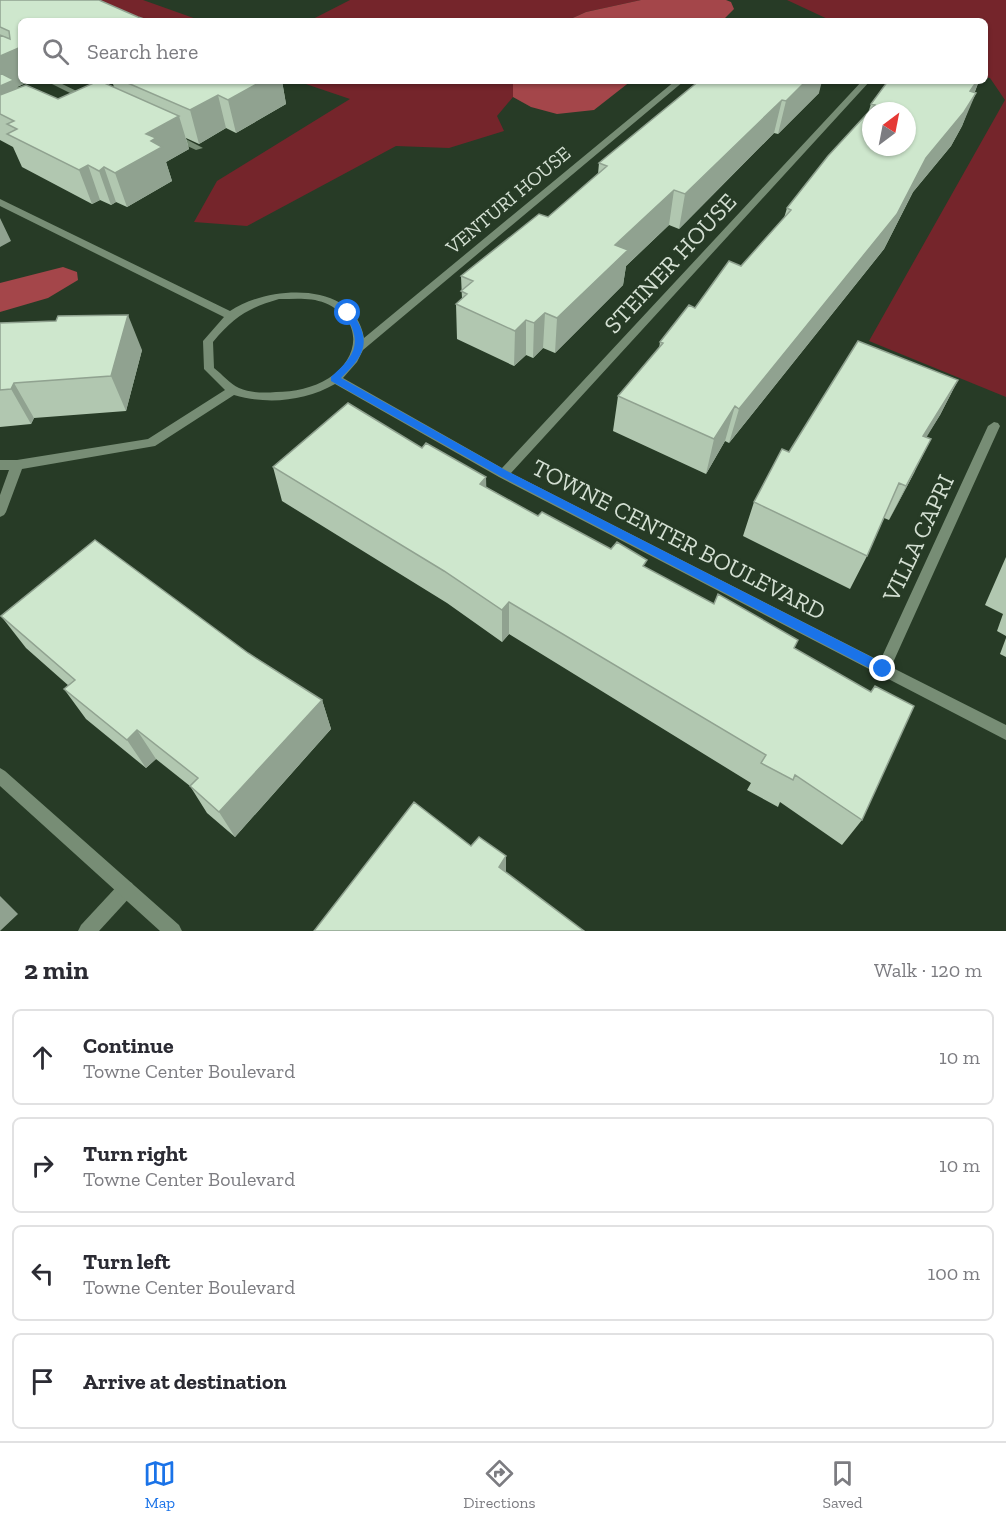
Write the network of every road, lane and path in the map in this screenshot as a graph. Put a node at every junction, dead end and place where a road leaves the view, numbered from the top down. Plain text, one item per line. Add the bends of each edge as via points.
1 (57, 84) edge
2 (676, 84) edge
3 (863, 84) edge
4 (79, 94) junction
5 (69, 99) edge
6 (101, 104) edge
7 (166, 133) edge
8 (199, 148) dead end
9 (0, 202) edge
10 (229, 315) junction
11 (360, 347) junction
12 (335, 379) junction
13 (234, 390) junction
14 (994, 426) dead end
15 (0, 465) edge
16 (17, 465) junction
17 (503, 474) junction
18 (0, 512) edge
19 (883, 669) junction
20 (1006, 733) edge
21 (0, 776) edge
22 (126, 889) junction
23 (87, 931) edge
24 (173, 931) edge

1 - 4 street
2 - 11 street, VENTURI HOUSE
3 - 17 street, STEINER HOUSE
4 - 5 street
4 - 6 street
7 - 8 street
9 - 10 street
10 - 11 street via 252,303 279,296 330,301 348,313 359,328
10 - 13 street via 208,341 209,369
11 - 12 street via 351,364
12 - 13 street via 303,393 267,398
12 - 17 street, TOWNE CENTER BOULEVARD
13 - 16 street via 151,443
14 - 19 street, VILLA CAPRI
15 - 16 street
16 - 18 street
17 - 19 street, TOWNE CENTER BOULEVARD
19 - 20 street, TOWNE CENTER BOULEVARD
21 - 22 street
22 - 23 street
22 - 24 street

